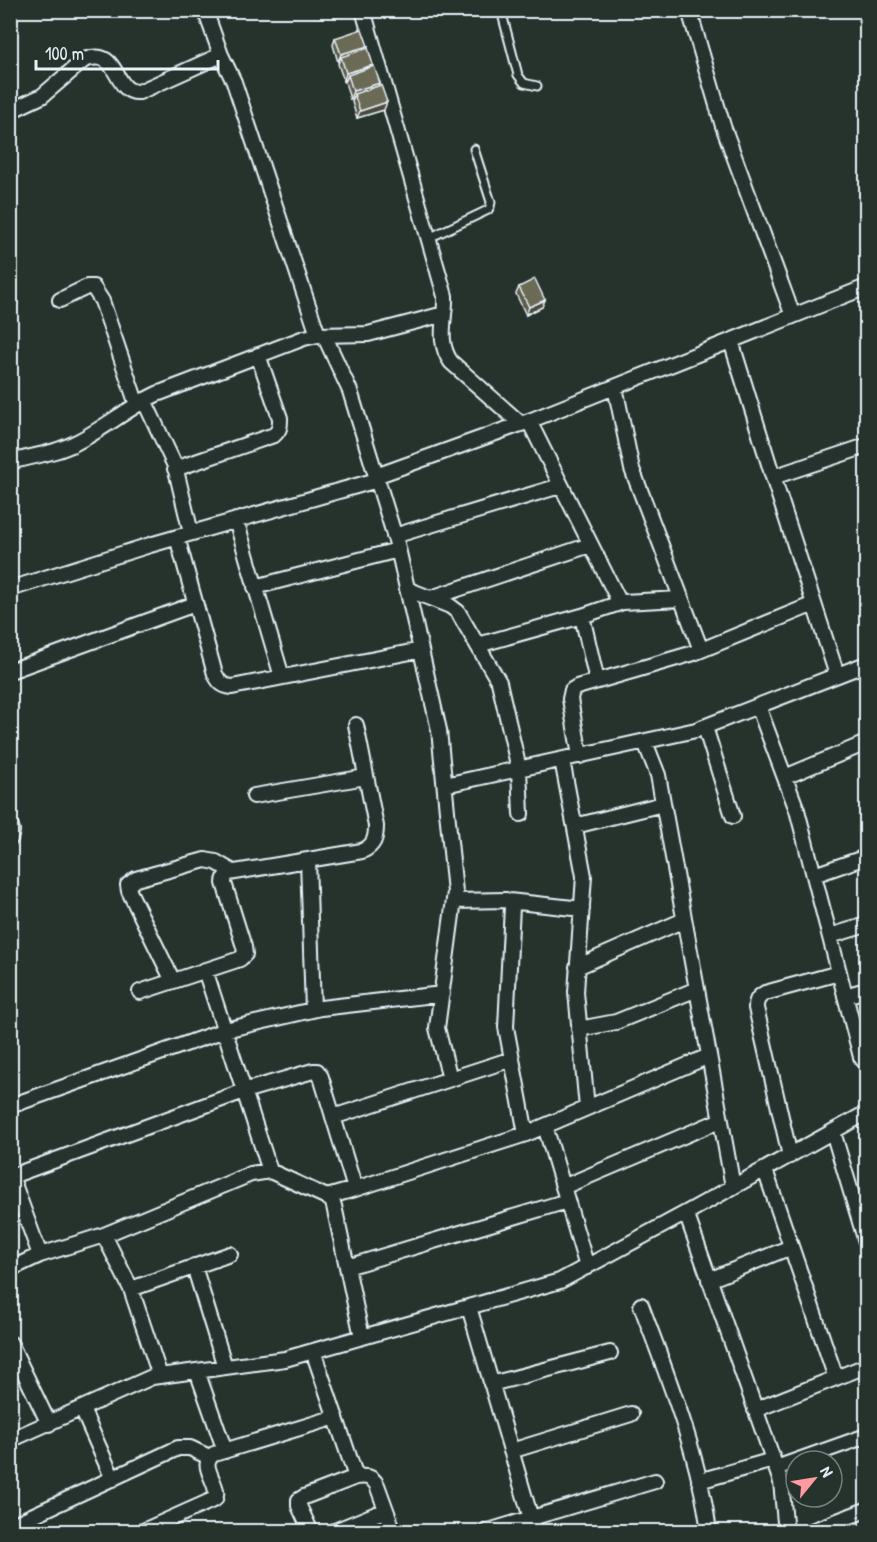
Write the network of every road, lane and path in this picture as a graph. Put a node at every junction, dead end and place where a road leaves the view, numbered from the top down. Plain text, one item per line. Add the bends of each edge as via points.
1 (205, 10) edge
2 (363, 10) edge
3 (501, 10) edge
4 (689, 10) edge
5 (221, 55) junction
6 (537, 87) dead end
7 (10, 111) edge
8 (474, 150) dead end
9 (428, 238) junction
10 (867, 287) edge
11 (60, 300) dead end
12 (444, 314) junction
13 (793, 316) junction
14 (321, 335) junction
15 (731, 340) junction
16 (258, 355) junction
17 (615, 387) junction
18 (140, 402) junction
19 (525, 422) junction
20 (867, 446) edge
21 (10, 462) edge
22 (176, 469) junction
23 (773, 477) junction
24 (376, 478) junction
25 (560, 486) junction
26 (236, 520) junction
27 (191, 533) junction
28 (394, 536) junction
29 (177, 537) junction
30 (590, 545) junction
31 (398, 550) junction
32 (255, 587) junction
33 (407, 589) junction
34 (10, 590) edge
35 (431, 598) junction
36 (680, 599) junction
37 (620, 603) junction
38 (195, 604) junction
39 (814, 604) junction
40 (582, 616) junction
41 (478, 645) junction
42 (421, 650) junction
43 (701, 650) junction
44 (867, 664) edge
45 (10, 671) edge
46 (837, 675) junction
47 (282, 677) junction
48 (597, 681) junction
49 (758, 706) junction
50 (356, 725) dead end
51 (705, 727) junction
52 (645, 742) junction
53 (867, 743) edge
54 (580, 756) junction
55 (562, 760) junction
56 (519, 769) junction
57 (366, 777) junction
58 (784, 777) junction
59 (445, 785) junction
60 (254, 796) dead end
61 (663, 804) junction
62 (521, 814) dead end
63 (733, 816) dead end
64 (10, 824) edge
65 (575, 826) junction
66 (10, 839) edge
67 (867, 856) edge
68 (308, 860) junction
69 (233, 872) junction
70 (814, 875) junction
71 (454, 901) junction
72 (509, 901) junction
73 (582, 909) junction
74 (684, 920) junction
75 (867, 926) edge
76 (830, 936) junction
77 (577, 967) junction
78 (206, 970) junction
79 (839, 973) junction
80 (173, 981) junction
81 (697, 989) junction
82 (867, 990) edge
83 (140, 992) dead end
84 (442, 994) junction
85 (845, 996) junction
86 (313, 1010) junction
87 (579, 1029) junction
88 (225, 1030) junction
89 (709, 1056) junction
90 (512, 1059) junction
91 (867, 1064) edge
92 (450, 1079) junction
93 (244, 1091) junction
94 (10, 1106) edge
95 (587, 1108) junction
96 (867, 1113) edge
97 (333, 1117) junction
98 (721, 1120) junction
99 (545, 1126) junction
100 (832, 1132) junction
101 (526, 1134) junction
102 (790, 1156) junction
103 (765, 1170) junction
104 (270, 1171) junction
105 (11, 1174) edge
106 (733, 1187) junction
107 (356, 1189) junction
108 (565, 1194) junction
109 (327, 1197) junction
110 (862, 1209) edge
111 (686, 1214) junction
112 (104, 1235) junction
113 (867, 1242) edge
114 (791, 1247) junction
115 (230, 1254) dead end
116 (40, 1255) junction
117 (194, 1266) junction
118 (347, 1267) junction
119 (587, 1267) junction
120 (10, 1269) edge
121 (709, 1280) junction
122 (131, 1289) junction
123 (641, 1305) dead end
124 (469, 1306) junction
125 (362, 1337) junction
126 (10, 1343) edge
127 (313, 1351) junction
128 (610, 1353) dead end
129 (867, 1366) edge
130 (225, 1367) junction
131 (196, 1371) junction
132 (160, 1376) junction
133 (836, 1378) junction
134 (491, 1384) junction
135 (82, 1409) junction
136 (755, 1410) junction
137 (631, 1414) dead end
138 (336, 1417) junction
139 (49, 1424) junction
140 (867, 1436) edge
141 (10, 1440) edge
142 (225, 1451) junction
143 (511, 1451) junction
144 (209, 1457) junction
145 (774, 1464) junction
146 (356, 1477) junction
147 (113, 1479) junction
148 (655, 1480) dead end
149 (699, 1481) junction
150 (867, 1509) edge
151 (386, 1510) junction
152 (530, 1517) junction
153 (10, 1526) edge
154 (141, 1532) edge
155 (311, 1532) edge
156 (332, 1532) edge
157 (394, 1532) edge
158 (485, 1532) edge
159 (535, 1532) edge
160 (709, 1532) edge
161 (786, 1532) edge
162 (809, 1532) edge

1 - 5 street
2 - 9 street
3 - 6 lane via 518,75 525,83
4 - 13 street via 723,126
5 - 7 street via 138,92 124,86 108,60 92,57 42,96
5 - 14 street via 234,82
8 - 9 lane via 490,207
9 - 12 street via 445,296
10 - 13 street
11 - 18 street via 87,288 93,287 97,292
12 - 14 street via 368,334
12 - 19 street via 442,335 449,359
13 - 15 street
14 - 16 street
14 - 24 street via 350,391
15 - 17 street
15 - 23 street
16 - 18 street
16 - 22 street via 280,418 278,431
17 - 19 street
17 - 36 street via 632,469
18 - 21 street via 76,443
18 - 22 street
19 - 24 street
19 - 25 street
20 - 23 street
22 - 27 street
23 - 39 street
24 - 26 street
24 - 28 street
25 - 28 street
25 - 30 street
26 - 27 street
26 - 32 street
27 - 29 street
28 - 31 street
29 - 34 street
29 - 38 street
30 - 35 street
30 - 37 street
31 - 32 street
31 - 33 street
32 - 47 street
33 - 35 street
33 - 42 street
35 - 41 street via 458,612
36 - 37 street
36 - 43 street
37 - 40 street
38 - 45 street
38 - 47 street via 219,681 232,687
39 - 43 street
39 - 46 street
40 - 41 street
40 - 48 street
41 - 56 street via 499,682
42 - 47 street
42 - 59 street via 439,730
43 - 48 street
44 - 46 street
46 - 49 street
48 - 54 street via 577,687 570,694
49 - 51 street
49 - 58 street
50 - 57 street
51 - 52 street
51 - 63 street
52 - 54 street
52 - 61 street via 658,776
53 - 58 street
54 - 55 street
55 - 56 street
55 - 65 street
56 - 59 street
56 - 62 street
57 - 60 street
57 - 68 street via 376,826 373,844 362,851
58 - 70 street
59 - 71 street
61 - 65 street
61 - 74 street
64 - 66 street
65 - 73 street via 584,876
67 - 70 street
68 - 69 street
68 - 86 street
69 - 78 street via 226,875 224,883 244,954 240,959
69 - 80 street via 205,860 136,879 128,885
70 - 76 street
71 - 72 street
71 - 84 street
72 - 73 street
72 - 90 street via 512,906 506,1027
73 - 77 street
74 - 77 street
74 - 81 street
75 - 76 street
76 - 79 street
77 - 87 street
78 - 80 street
78 - 88 street
79 - 85 street
79 - 102 street via 765,993 756,1001
80 - 83 street
81 - 87 street via 616,1022
81 - 89 street
82 - 85 street
84 - 86 street
84 - 92 street via 438,1034
85 - 91 street via 861,1057
86 - 88 street
87 - 95 street
88 - 93 street
88 - 94 street
89 - 95 street
89 - 98 street
90 - 92 street
90 - 101 street
92 - 97 street
93 - 97 street via 317,1071
93 - 104 street
93 - 105 street
95 - 99 street
96 - 100 street
97 - 107 street
98 - 106 street
98 - 108 street
99 - 101 street
99 - 108 street
100 - 102 street
100 - 110 street
101 - 107 street
102 - 103 street
103 - 106 street
103 - 114 street
104 - 109 street
104 - 112 street via 250,1174
105 - 116 street
106 - 111 street
107 - 109 street
108 - 118 street
108 - 119 street
109 - 118 street via 334,1206
110 - 113 street
111 - 119 street
111 - 121 street
112 - 116 street
112 - 122 street
114 - 121 street
114 - 133 street
115 - 117 street
116 - 120 street
117 - 122 street
117 - 130 street
118 - 125 street
119 - 124 street via 560,1281
121 - 136 street
122 - 132 street
123 - 149 street via 674,1392
124 - 125 street
124 - 134 street
125 - 127 street
126 - 139 street
127 - 130 street
127 - 138 street
128 - 134 street
129 - 133 street
130 - 131 street
131 - 132 street
131 - 142 street
132 - 135 street
133 - 136 street
134 - 143 street
135 - 139 street
135 - 147 street
136 - 145 street
137 - 143 street
138 - 142 street
138 - 146 street
139 - 141 street
140 - 145 street
142 - 144 street
143 - 152 street
144 - 147 street via 182,1447
144 - 154 street via 207,1466 218,1496
145 - 149 street
145 - 161 street
146 - 151 street via 374,1480
146 - 155 street via 299,1500
147 - 153 street
148 - 152 street
149 - 160 street
150 - 162 street
151 - 156 street
151 - 157 street
152 - 158 street
152 - 159 street

